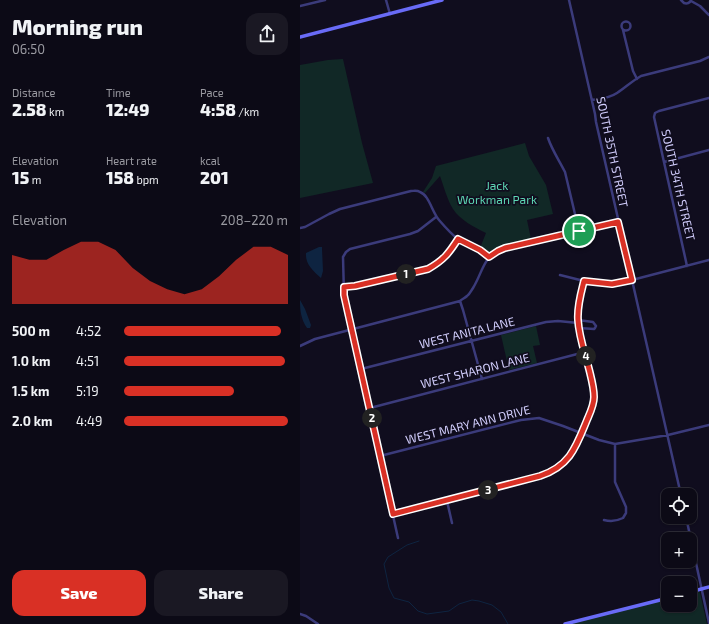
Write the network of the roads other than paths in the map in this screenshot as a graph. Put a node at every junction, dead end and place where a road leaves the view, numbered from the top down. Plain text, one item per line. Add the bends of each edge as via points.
1 (325, 0) edge
2 (386, 0) edge
3 (442, 0) edge
4 (569, 0) edge
5 (681, 0) edge
6 (691, 0) edge
7 (300, 6) edge
8 (390, 14) junction
9 (709, 16) edge
10 (623, 30) dead end
11 (300, 38) edge
12 (709, 57) edge
13 (637, 79) junction
14 (709, 98) edge
15 (592, 100) junction
16 (548, 138) dead end
17 (709, 150) edge
18 (664, 162) junction
19 (436, 217) junction
20 (618, 222) junction
21 (300, 228) edge
22 (579, 231) junction
23 (458, 239) junction
24 (489, 257) junction
25 (709, 260) edge
26 (688, 266) junction
27 (560, 275) dead end
28 (632, 280) junction
29 (584, 281) junction
30 (344, 287) junction
31 (460, 301) junction
32 (578, 322) junction
33 (579, 328) junction
34 (352, 330) junction
35 (472, 341) junction
36 (300, 346) edge
37 (585, 352) junction
38 (361, 369) junction
39 (482, 379) junction
40 (370, 408) junction
41 (709, 425) edge
42 (582, 433) junction
43 (668, 435) junction
44 (615, 444) junction
45 (380, 456) junction
46 (679, 488) edge
47 (447, 501) junction
48 (393, 514) junction
49 (604, 520) dead end
50 (452, 523) dead end
51 (688, 524) edge
52 (398, 538) dead end
53 (709, 587) edge
54 (702, 589) junction
55 (697, 590) edge
56 (661, 600) edge
57 (301, 614) edge
58 (709, 623) edge
59 (318, 624) edge
60 (565, 624) edge

1 - 7 street
2 - 8 street
3 - 8 street
4 - 15 street, SOUTH 35TH STREET
5 - 6 street via 685,4
6 - 9 street
8 - 11 street
10 - 13 street
12 - 13 street
13 - 15 street via 616,94
14 - 18 street, SOUTH 34TH STREET via 655,113
15 - 20 street, SOUTH 35TH STREET
16 - 22 street via 565,172
17 - 18 street
18 - 26 street, SOUTH 34TH STREET
19 - 21 street via 426,196 411,191 340,210
19 - 23 street
19 - 30 street via 418,231 346,252 343,257
20 - 22 street
20 - 28 street, SOUTH 35TH STREET
22 - 24 street via 505,248
23 - 24 street
23 - 30 street via 447,256 428,269
24 - 31 street via 476,284
25 - 26 street
26 - 28 street
27 - 29 street
28 - 29 street via 612,284
28 - 43 street, SOUTH 35TH STREET
29 - 32 street via 578,304
30 - 34 street
31 - 34 street
31 - 35 street
32 - 33 street
32 - 33 street, WEST ANITA LANE via 593,322 596,326 594,329
32 - 35 street, WEST ANITA LANE via 550,321
33 - 37 street
34 - 36 street via 315,339
34 - 38 street
35 - 38 street, WEST ANITA LANE
35 - 39 street
37 - 39 street, WEST SHARON LANE
37 - 42 street via 594,398
38 - 40 street
39 - 40 street, WEST SHARON LANE
40 - 45 street
41 - 43 street
42 - 44 street, WEST MARY ANN DRIVE
42 - 45 street, WEST MARY ANN DRIVE via 538,418 521,420
42 - 47 street via 571,455 551,472
43 - 44 street
43 - 46 street, SOUTH 35TH STREET
44 - 49 street via 615,482 626,507 626,513 618,520
45 - 48 street
47 - 48 street
47 - 50 street
48 - 52 street
51 - 54 street
53 - 54 street
54 - 55 street
54 - 58 street
56 - 60 street
57 - 59 street

